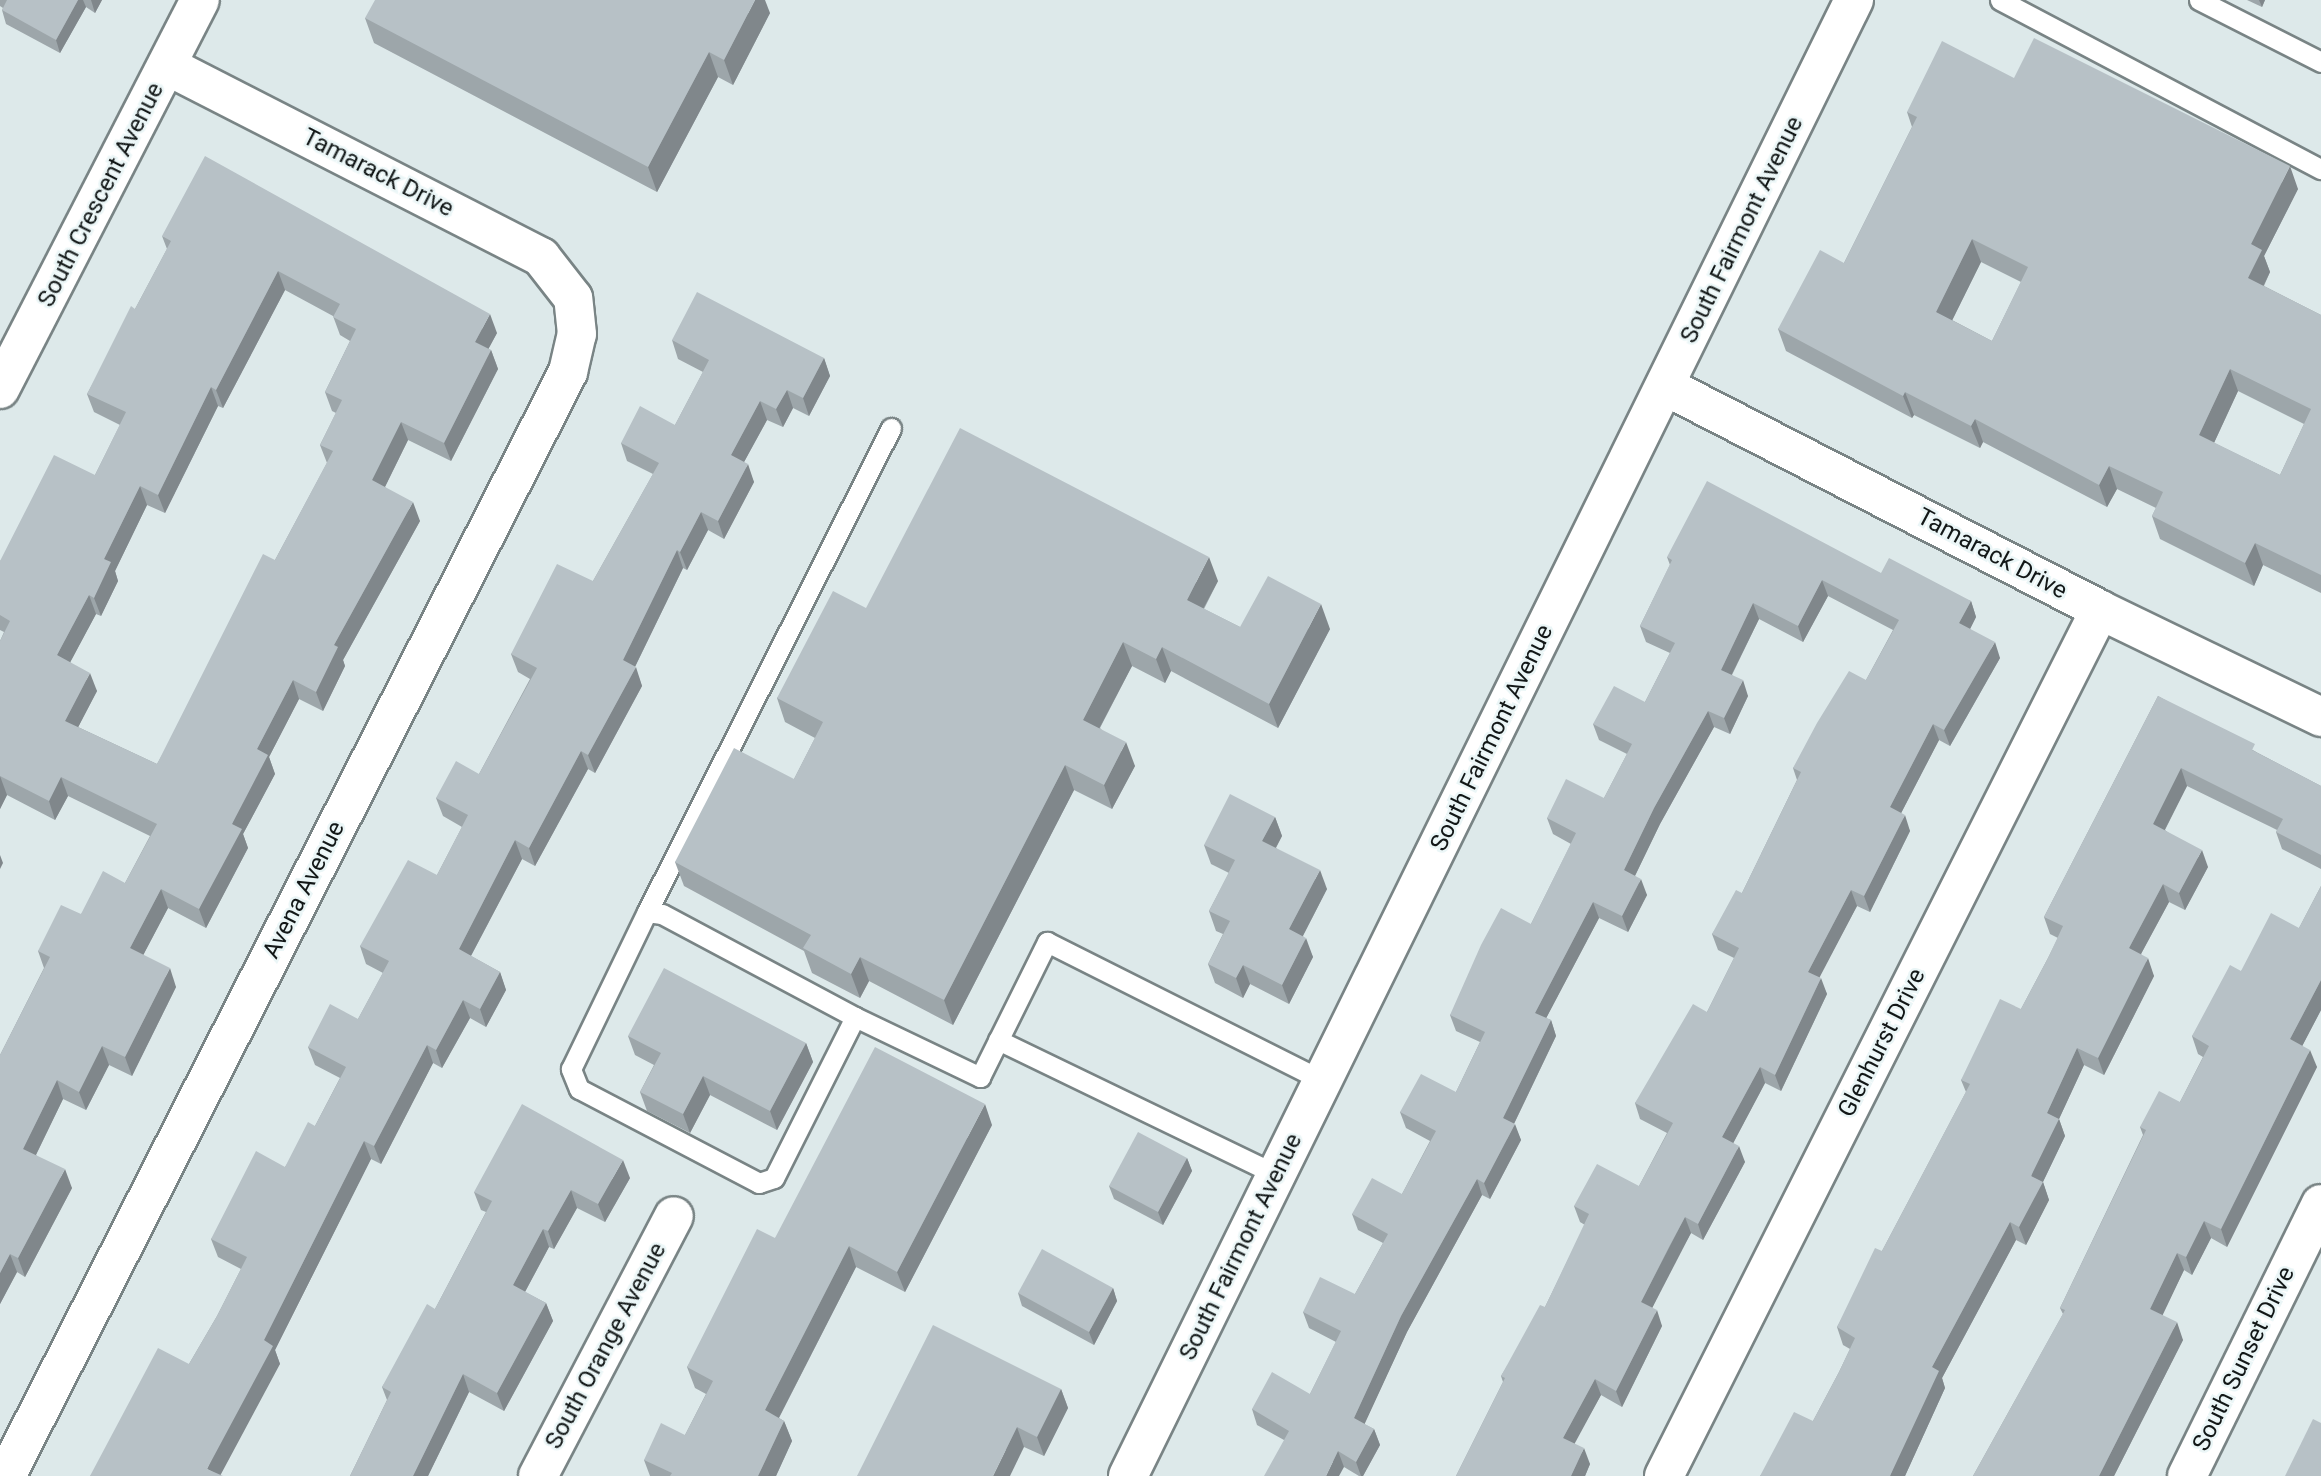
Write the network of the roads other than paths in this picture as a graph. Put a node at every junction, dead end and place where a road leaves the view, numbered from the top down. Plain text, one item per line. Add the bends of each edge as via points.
1 (200, 0) edge
2 (1854, 0) edge
3 (2000, 0) edge
4 (2199, 0) edge
5 (2321, 62) edge
6 (168, 66) junction
7 (2321, 169) edge
8 (573, 298) joint
9 (4, 370) edge
10 (1665, 386) junction
11 (891, 428) dead end
12 (2100, 610) junction
13 (2321, 716) edge
14 (647, 912) junction
15 (855, 1017) junction
16 (998, 1040) junction
17 (1323, 1081) junction
18 (1277, 1175) junction
19 (2321, 1204) edge
20 (674, 1216) dead end
21 (6, 1476) edge
22 (538, 1476) edge
23 (1128, 1476) edge
24 (1664, 1476) edge
25 (2187, 1476) edge

1 - 6 street, South Crescent Avenue
2 - 10 street, South Fairmont Avenue
3 - 7 lane
4 - 5 lane
6 - 8 street, Tamarack Drive via 541,257
6 - 9 street, South Crescent Avenue
8 - 21 street, Avena Avenue via 577,334 568,372
10 - 12 street, Tamarack Drive
10 - 17 street, South Fairmont Avenue
11 - 14 lane
12 - 13 street, Tamarack Drive
12 - 24 street, Glenhurst Drive
14 - 15 lane via 662,914
14 - 15 lane via 571,1069 579,1089 759,1183 774,1178
15 - 16 lane via 980,1077
16 - 17 lane via 1047,942
16 - 18 lane
17 - 18 street, South Fairmont Avenue
18 - 23 street, South Fairmont Avenue
19 - 25 street, South Sunset Drive
20 - 22 street, South Orange Avenue

